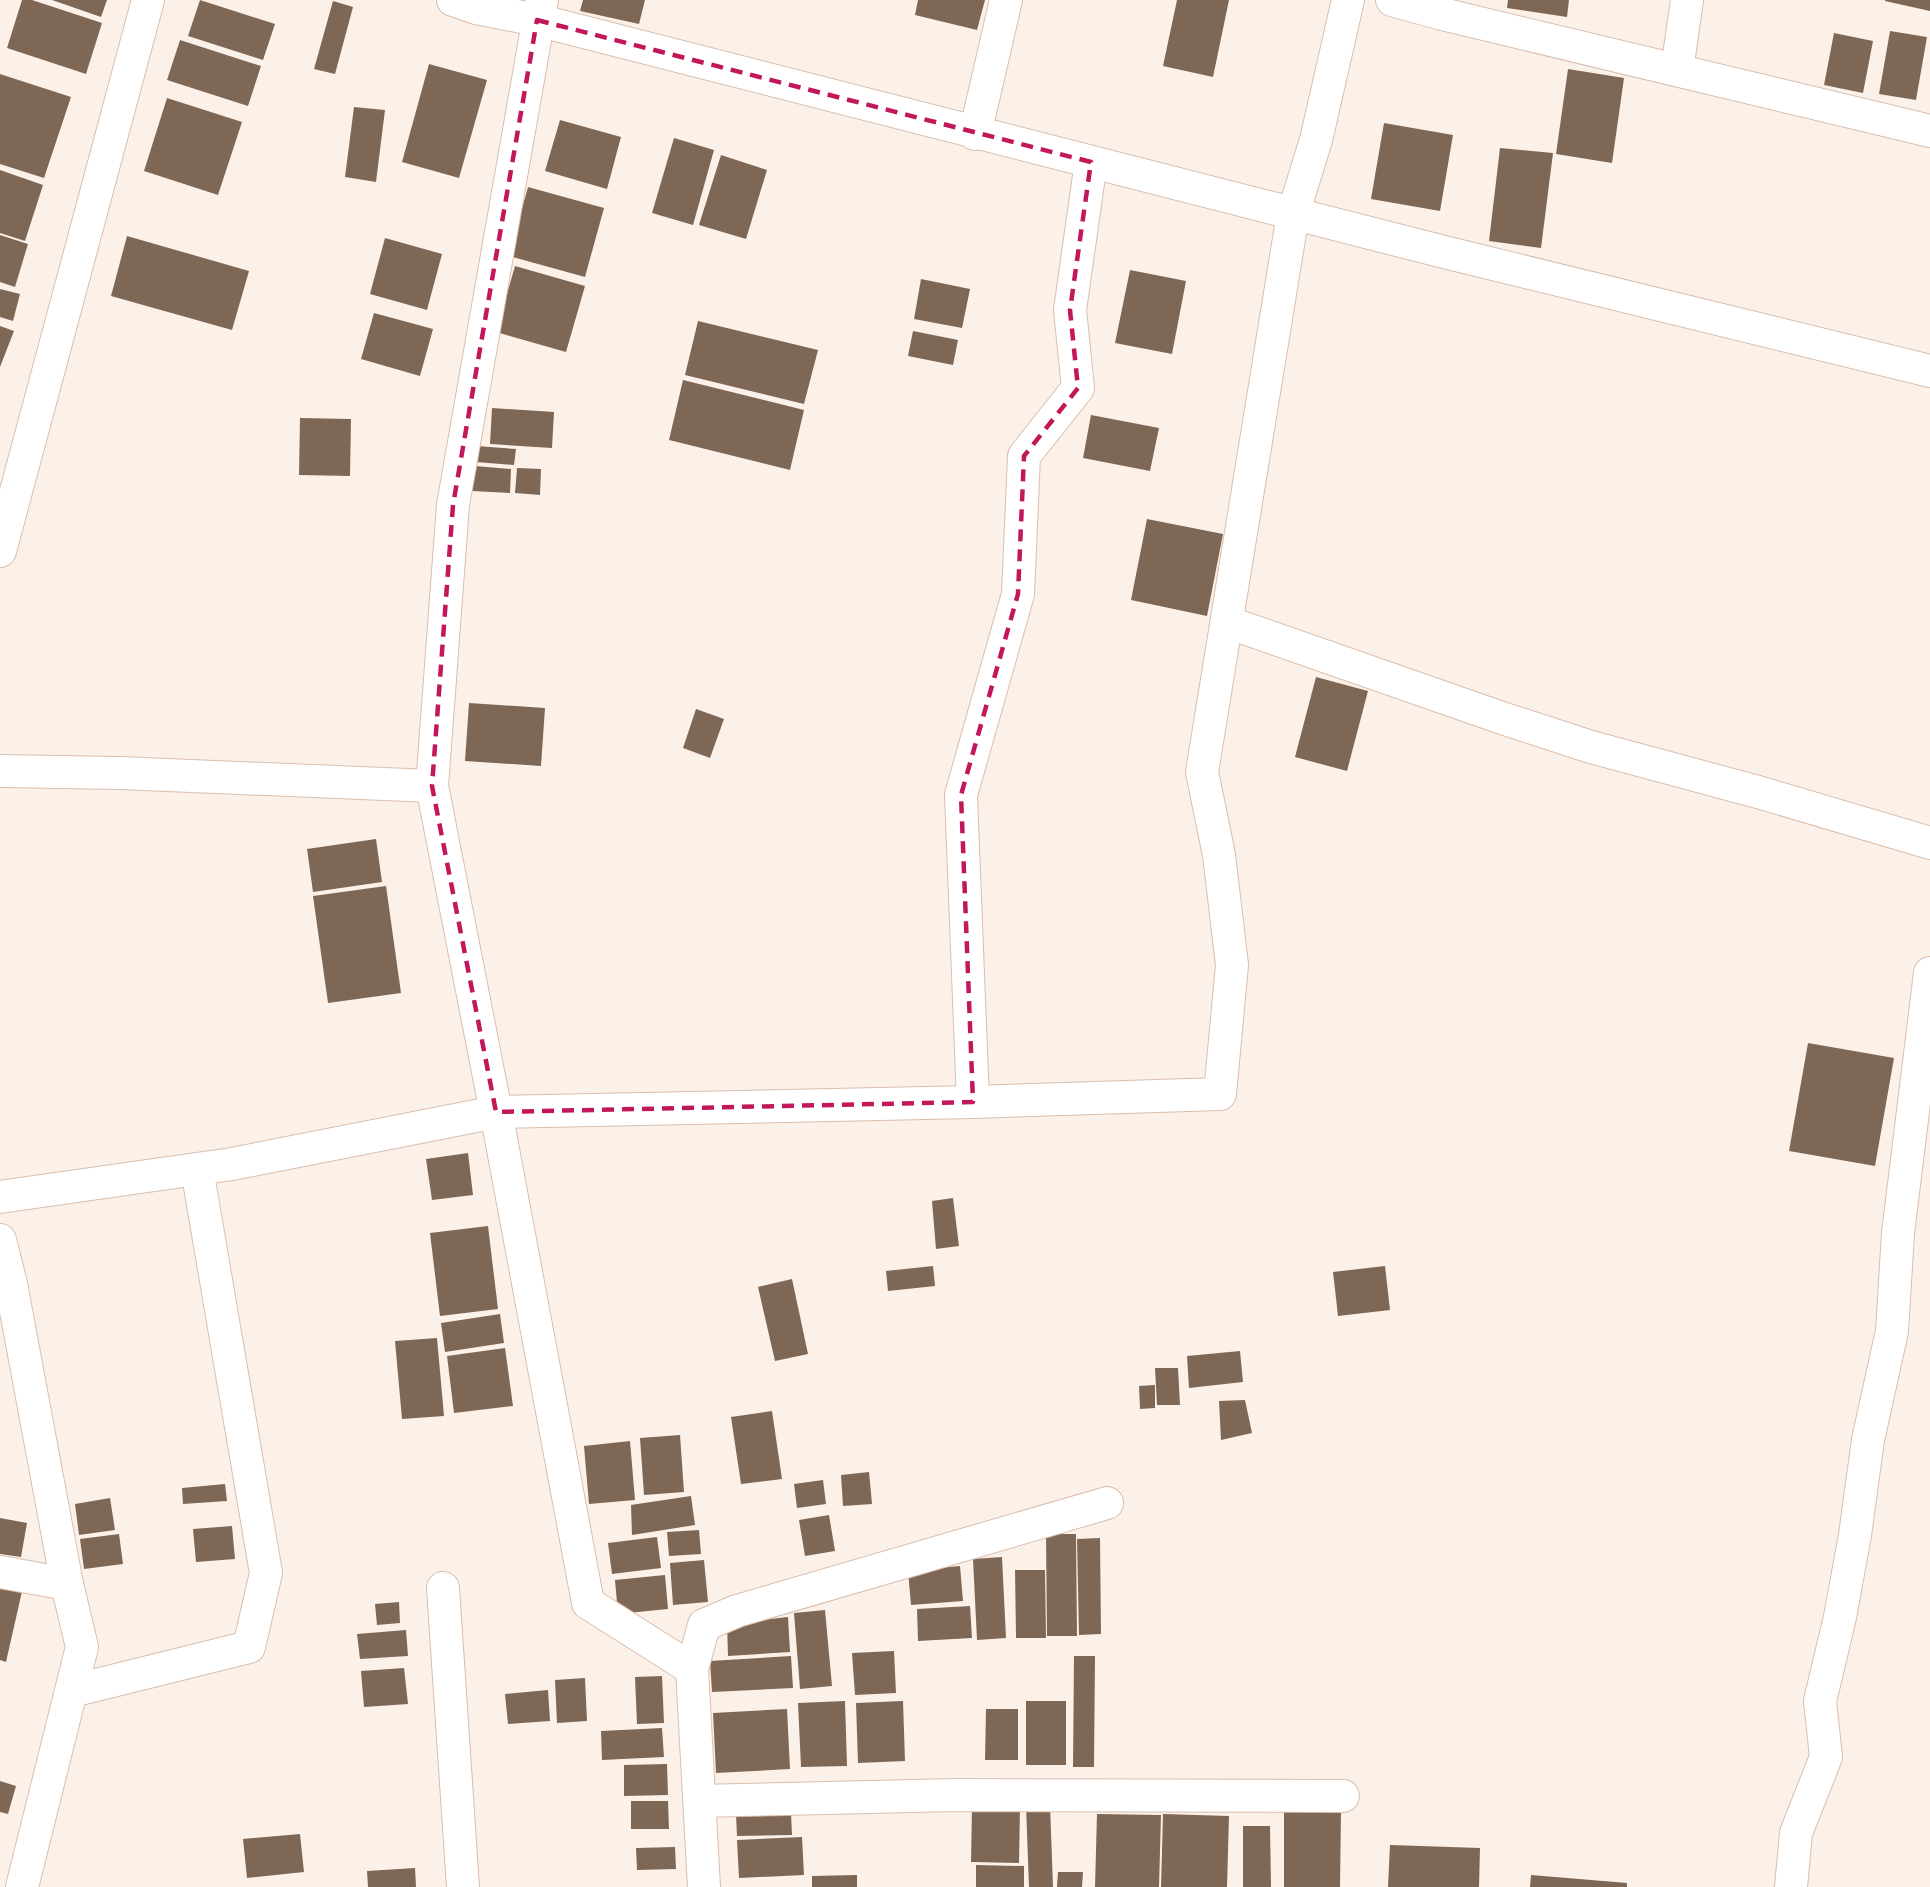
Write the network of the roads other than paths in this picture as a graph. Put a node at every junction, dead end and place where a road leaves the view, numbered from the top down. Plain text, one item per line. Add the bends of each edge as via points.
1 (148, 0) edge
2 (453, 0) edge
3 (1006, 0) edge
4 (1348, 0) edge
5 (1392, 0) edge
6 (1687, 0) edge
7 (539, 10) edge
8 (1677, 70) junction
9 (1930, 131) edge
10 (975, 134) junction
11 (1090, 162) junction
12 (1293, 214) junction
13 (1930, 371) edge
14 (0, 550) edge
15 (1227, 622) junction
16 (0, 771) edge
17 (432, 786) junction
18 (1930, 843) edge
19 (1930, 973) edge
20 (973, 1102) junction
21 (496, 1112) junction
22 (197, 1169) junction
23 (0, 1197) edge
24 (0, 1240) edge
25 (5, 1283) edge
26 (1107, 1503) dead end
27 (0, 1572) edge
28 (67, 1584) junction
29 (443, 1588) dead end
30 (692, 1670) junction
31 (72, 1690) junction
32 (1343, 1796) dead end
33 (699, 1801) junction
34 (22, 1887) edge
35 (464, 1887) edge
36 (704, 1887) edge
37 (1791, 1887) edge

1 - 14 street
2 - 7 street via 476,8
3 - 10 street
4 - 12 street via 1316,141
5 - 8 street
6 - 8 street
7 - 10 street
7 - 17 street via 453,505
8 - 9 street
10 - 11 street
11 - 12 street
11 - 20 street via 1070,310 1078,388 1024,456 1018,594 961,795
12 - 13 street
12 - 15 street
15 - 18 street via 1591,747
15 - 20 street via 1202,772 1219,855 1232,964 1220,1094
16 - 17 street
17 - 21 street
19 - 37 street via 1898,1233 1892,1331 1868,1440 1840,1617 1820,1701 1826,1757 1796,1833
20 - 21 street
21 - 22 street
21 - 30 street via 588,1603
22 - 23 street
22 - 31 street via 266,1573 249,1647
24 - 25 street
25 - 28 street
26 - 30 street via 737,1611 704,1625
27 - 28 street
28 - 31 street via 82,1647
29 - 35 street
30 - 33 street
31 - 34 street
32 - 33 street via 956,1795
33 - 36 street

